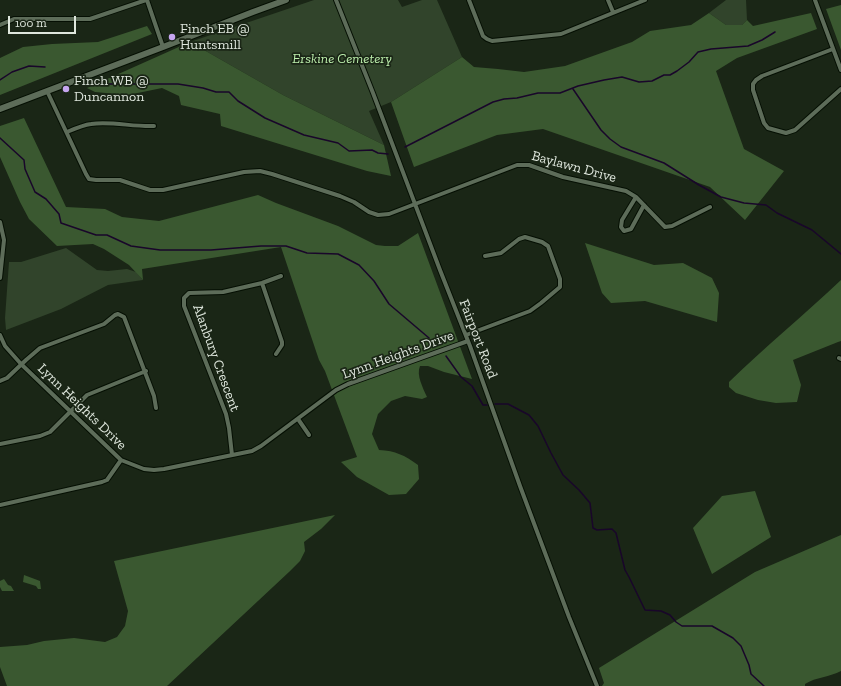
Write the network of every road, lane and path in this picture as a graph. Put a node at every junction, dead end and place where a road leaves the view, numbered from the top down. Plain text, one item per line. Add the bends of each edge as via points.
1 (146, 0) edge
2 (286, 0) edge
3 (336, 0) edge
4 (469, 0) edge
5 (608, 0) edge
6 (645, 0) edge
7 (815, 0) edge
8 (613, 12) junction
9 (0, 25) edge
10 (163, 47) junction
11 (833, 49) junction
12 (841, 70) edge
13 (841, 88) edge
14 (47, 91) junction
15 (0, 109) edge
16 (154, 126) dead end
17 (66, 132) junction
18 (636, 198) junction
19 (415, 204) junction
20 (644, 205) junction
21 (710, 207) dead end
22 (0, 222) edge
23 (485, 256) dead end
24 (0, 267) edge
25 (281, 276) dead end
26 (0, 278) edge
27 (262, 283) junction
28 (0, 335) edge
29 (466, 335) junction
30 (468, 341) junction
31 (276, 354) dead end
32 (21, 364) junction
33 (146, 371) junction
34 (0, 381) edge
35 (156, 408) dead end
36 (70, 412) junction
37 (298, 419) junction
38 (309, 435) dead end
39 (0, 444) edge
40 (232, 455) junction
41 (121, 460) junction
42 (0, 505) edge
43 (597, 686) edge

1 - 9 street via 90,19 14,19
1 - 10 street
2 - 10 main road
3 - 19 street, Fairport Road
4 - 8 street via 483,36 492,41 561,34
5 - 8 street
6 - 8 street
7 - 11 street
10 - 14 main road
11 - 12 street
11 - 13 street via 762,76 753,84 752,90 764,123 768,128 786,133 795,130
14 - 15 main road
14 - 17 street
16 - 17 street via 95,123
17 - 19 street, Baylawn Drive via 89,179 120,180 150,190 163,190 244,172 260,171 340,196 378,215 390,214
18 - 19 street, Baylawn Drive via 626,191 564,177 529,165 516,165
18 - 20 street, Baylawn Drive
18 - 20 street via 622,220 621,227 624,231 631,229
19 - 29 street, Fairport Road
20 - 21 street, Baylawn Drive via 665,227
22 - 24 street via 4,240
23 - 29 street via 501,253 519,238 525,237 542,242 548,246 560,279 560,287 530,311
24 - 26 street
25 - 27 street, Alanbury Crescent
27 - 31 street via 282,342
27 - 40 street, Alanbury Crescent via 222,292 189,293 184,298 184,306 226,414
28 - 32 street, Lynn Heights Drive via 5,346
29 - 30 street, Fairport Road
30 - 37 street, Lynn Heights Drive via 348,384
30 - 43 street, Fairport Road via 569,618
32 - 33 street via 40,348 104,324 118,314 124,317
32 - 34 street via 7,378
32 - 36 street, Lynn Heights Drive
33 - 35 street
33 - 36 street via 87,395
36 - 39 street via 50,432
36 - 41 street, Lynn Heights Drive
37 - 38 street
37 - 40 street, Lynn Heights Drive via 252,451
40 - 41 street, Lynn Heights Drive via 154,470
41 - 42 street via 107,480 102,482

